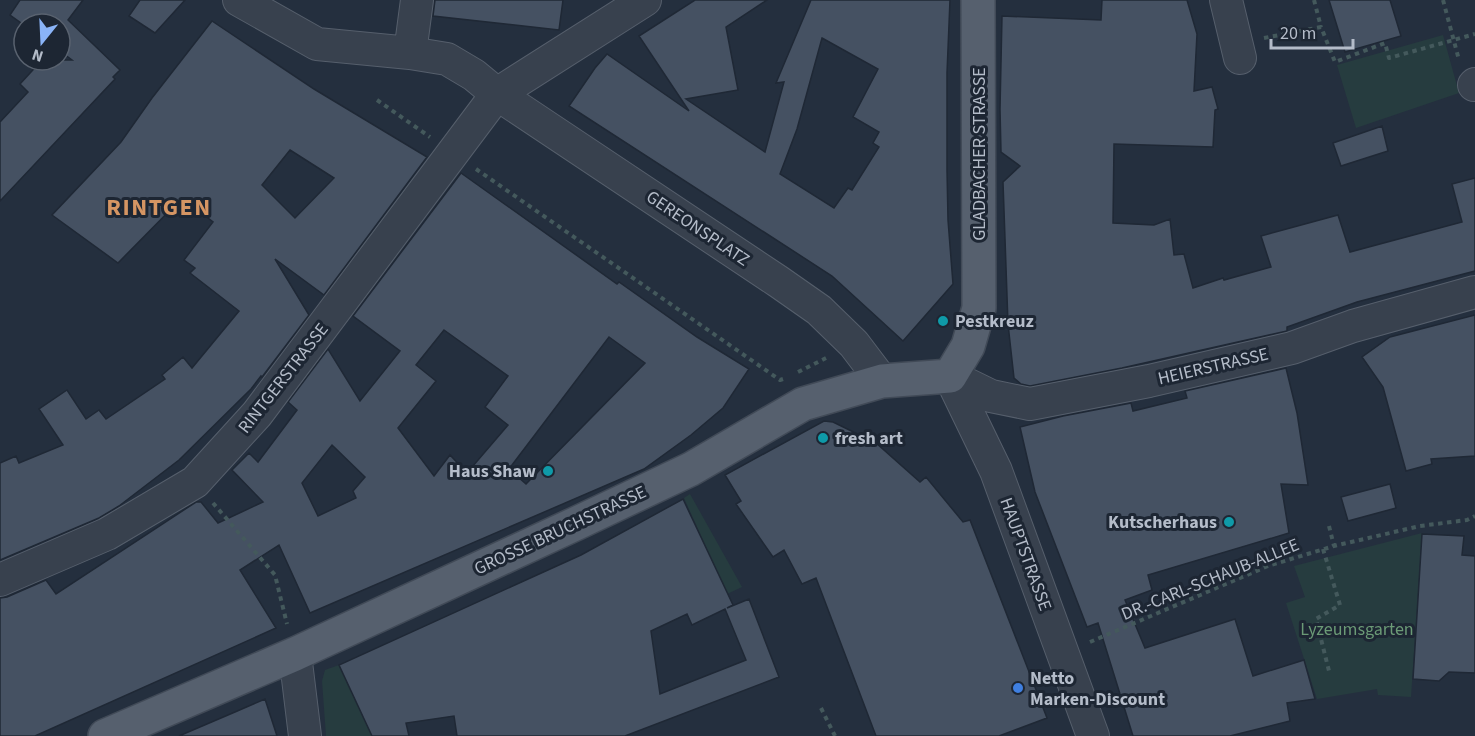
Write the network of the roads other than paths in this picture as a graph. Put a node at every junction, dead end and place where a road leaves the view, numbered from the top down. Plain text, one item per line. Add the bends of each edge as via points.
1 (240, 0) edge
2 (417, 0) edge
3 (645, 0) edge
4 (978, 0) edge
5 (1226, 0) edge
6 (1238, 51) road end
7 (410, 53) junction
8 (497, 94) junction
9 (1475, 292) edge
10 (950, 376) junction
11 (882, 381) junction
12 (0, 580) edge
13 (295, 654) junction
14 (105, 736) edge
15 (305, 736) edge
16 (1093, 736) edge

1 - 7 street, GEREONSPLATZ via 318,44
2 - 7 street
3 - 8 street
4 - 10 main road, GLADBACHER STRASSE via 980,308 968,346
5 - 6 street
7 - 8 street, GEREONSPLATZ via 447,59
8 - 11 street, GEREONSPLATZ via 819,310 854,344
8 - 12 street, RINTGERSTRASSE via 257,414 195,482 107,534
9 - 10 street, HEIERSTRASSE via 1353,326 1292,348 1030,404 991,396
10 - 11 main road, GROSSE BRUCHSTRASSE
10 - 16 street, HAUPTSTRASSE via 996,471
11 - 13 main road, GROSSE BRUCHSTRASSE via 803,404 691,469
13 - 14 main road, GROSSE BRUCHSTRASSE
13 - 15 street

